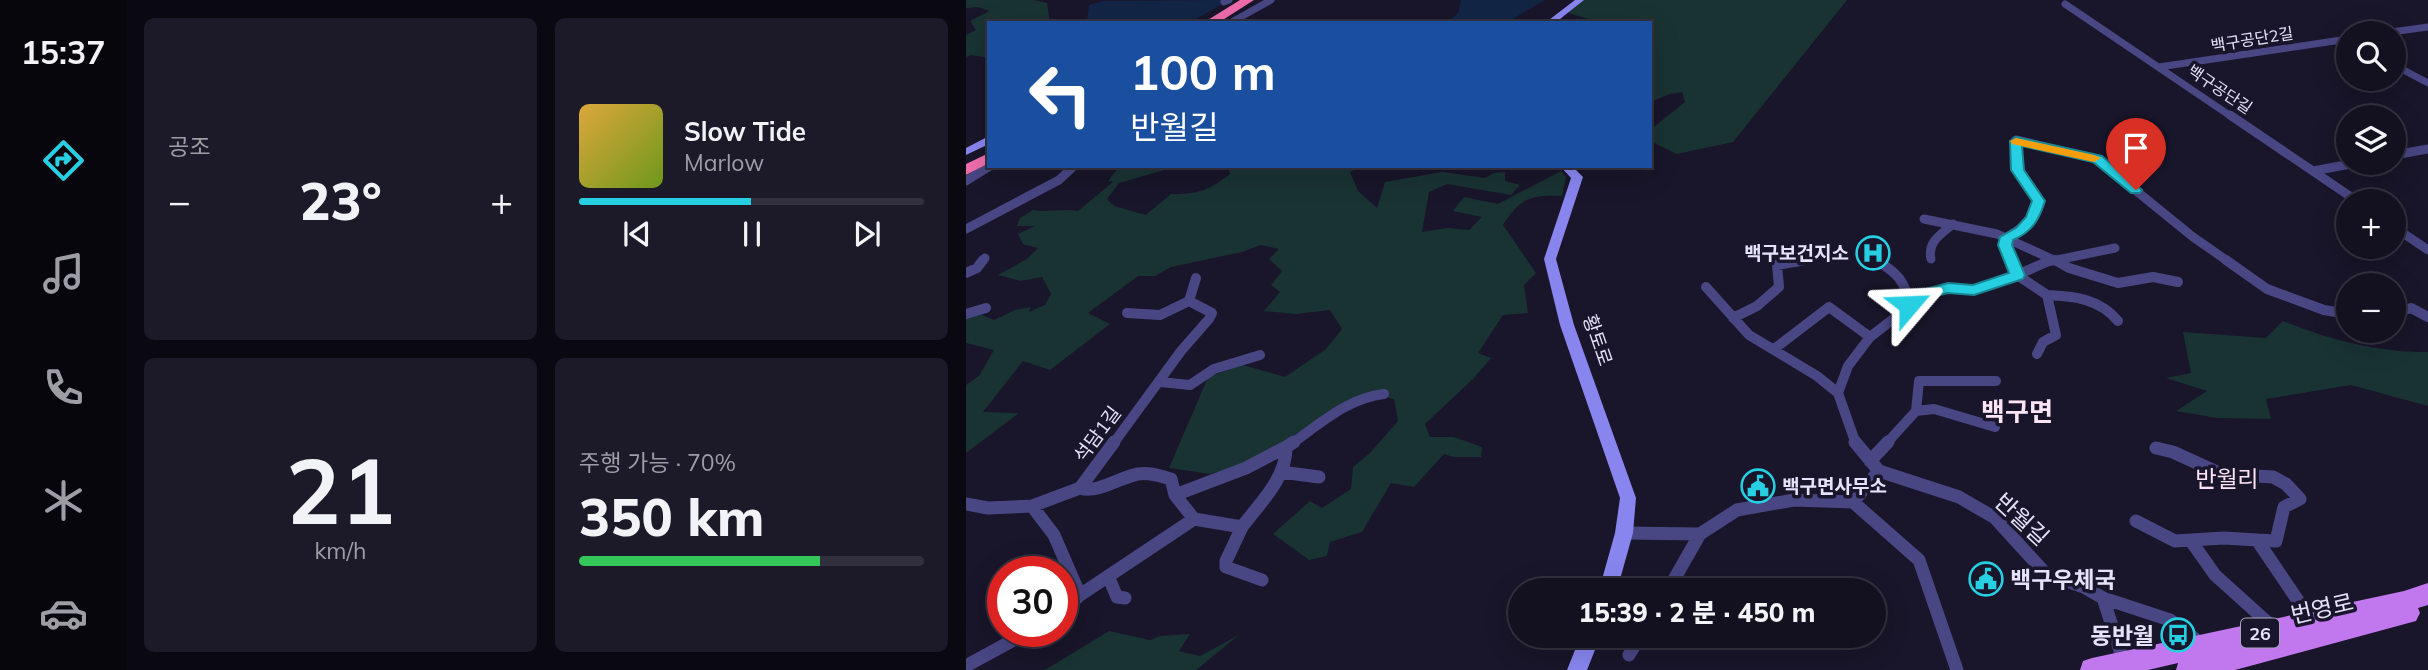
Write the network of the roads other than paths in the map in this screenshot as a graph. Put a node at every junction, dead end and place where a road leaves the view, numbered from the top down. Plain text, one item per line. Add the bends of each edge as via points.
1 (1248, 0) edge
2 (1257, 0) edge
3 (1271, 0) edge
4 (1580, 0) edge
5 (2065, 4) dead end
6 (1212, 21) edge
7 (1221, 21) edge
8 (1234, 21) edge
9 (1552, 21) edge
10 (2428, 27) edge
11 (2406, 30) edge
12 (2336, 42) edge
13 (2159, 67) junction
14 (2406, 71) edge
15 (2428, 83) edge
16 (987, 140) edge
17 (2428, 149) edge
18 (987, 151) edge
19 (966, 152) edge
20 (2406, 153) edge
21 (987, 158) edge
22 (966, 163) edge
23 (2336, 167) edge
24 (987, 168) edge
25 (1072, 168) edge
26 (1567, 168) edge
27 (966, 170) edge
28 (2314, 171) junction
29 (966, 181) edge
30 (2340, 189) edge
31 (1924, 219) dead end
32 (1953, 224) junction
33 (966, 229) edge
34 (2406, 235) edge
35 (2007, 237) junction
36 (2115, 248) dead end
37 (2428, 250) edge
38 (985, 257) dead end
39 (1931, 259) dead end
40 (1807, 260) dead end
41 (1877, 260) dead end
42 (2052, 260) junction
43 (966, 273) edge
44 (2017, 275) junction
45 (1196, 278) dead end
46 (2178, 282) dead end
47 (1706, 287) dead end
48 (2048, 295) junction
49 (1189, 300) junction
50 (1909, 305) junction
51 (986, 308) dead end
52 (2406, 309) edge
53 (2336, 312) edge
54 (1127, 313) dead end
55 (966, 314) edge
56 (2428, 317) edge
57 (1733, 318) junction
58 (2118, 321) dead end
59 (1870, 338) junction
60 (1774, 349) junction
61 (2037, 354) dead end
62 (1260, 355) dead end
63 (1996, 381) dead end
64 (1160, 382) junction
65 (1838, 393) junction
66 (1384, 394) dead end
67 (1916, 411) junction
68 (1995, 427) dead end
69 (1286, 447) junction
70 (2156, 448) dead end
71 (1874, 466) junction
72 (1282, 472) junction
73 (1320, 477) dead end
74 (1080, 488) junction
75 (1175, 495) junction
76 (1853, 502) junction
77 (966, 504) edge
78 (1032, 506) junction
79 (1194, 519) junction
80 (2136, 521) dead end
81 (1242, 527) junction
82 (1624, 533) junction
83 (1700, 534) junction
84 (2257, 540) junction
85 (2191, 541) junction
86 (1108, 576) junction
87 (1611, 578) edge
88 (1675, 578) edge
89 (1262, 580) dead end
90 (2428, 594) edge
91 (1080, 595) joint
92 (1125, 598) dead end
93 (2104, 598) junction
94 (2428, 607) edge
95 (2312, 623) junction
96 (2276, 630) junction
97 (2204, 645) junction
98 (1001, 647) edge
99 (1586, 648) edge
100 (1633, 648) edge
101 (1629, 655) dead end
102 (2124, 663) junction
103 (966, 666) edge
104 (1577, 670) edge
105 (1957, 670) edge
106 (2092, 670) edge
107 (2188, 670) edge

1 - 6 highway
2 - 7 highway
3 - 8 street
4 - 9 main road
5 - 13 street, 백구공단길
10 - 11 street
12 - 13 street, 백구공단2길
13 - 28 street, 백구공단길
14 - 15 street
16 - 19 main road
17 - 20 street
18 - 22 highway
21 - 27 highway
23 - 28 street
24 - 29 street
25 - 33 street via 1059,180
26 - 82 main road, 황토로 via 1577,177 1549,259 1567,325 1628,498
28 - 30 street, 백구공단길
31 - 32 street
32 - 35 street
32 - 39 street via 1933,242
34 - 37 street
35 - 42 street
35 - 44 street via 2005,245
35 - 53 street via 2033,218 2039,201 2018,170 2016,141 2097,159 2193,237 2267,289
36 - 42 street
38 - 43 street
40 - 57 street via 1777,265 1779,287
41 - 50 street via 1901,276
42 - 44 street
42 - 46 street via 2118,283 2153,277
44 - 48 street
44 - 50 street via 1974,290 1948,288 1927,293
45 - 49 street
47 - 57 street
48 - 58 street via 2080,297 2114,314
48 - 61 street via 2056,335 2043,342
49 - 54 street via 1160,315
49 - 64 street, 석담1길 via 1212,313
50 - 59 street
51 - 55 street
52 - 56 street
57 - 60 street via 1749,335
59 - 60 street via 1829,307
59 - 65 street via 1848,366
60 - 65 street
62 - 64 street via 1207,371 1190,385
63 - 67 street via 1919,381
64 - 74 street, 석담1길
65 - 71 street via 1853,440
66 - 69 street via 1372,394
67 - 68 street via 1934,410
67 - 71 street
69 - 72 street
69 - 75 street
70 - 84 street via 2174,450 2192,463 2222,474 2270,477 2294,490 2300,499 2284,507 2276,541
71 - 76 street
71 - 93 street, 반월길 via 1959,497 1995,518 2046,574
72 - 73 street
72 - 81 street
74 - 75 street, 석담1길 via 1099,489 1149,473 1171,479
74 - 78 street
75 - 79 street, 석담1길
76 - 83 street via 1794,500 1737,510
76 - 105 street via 1919,560
77 - 78 street
78 - 91 street via 1058,543
79 - 81 street
79 - 86 street
80 - 85 street via 2175,541
81 - 89 street via 1226,567
82 - 83 street
82 - 87 main road, 황토로
83 - 88 street
84 - 85 street
84 - 95 street
85 - 96 street, 번영로 via 2215,575
86 - 91 street
86 - 92 street via 1117,597
90 - 95 main road, 번영로 / 26
93 - 97 street, 반월길 via 2149,610 2192,632
93 - 102 street
94 - 107 main road, 번영로 / 26
95 - 96 main road, 번영로 / 26
96 - 97 main road, 번영로 / 26
97 - 102 main road, 번영로 / 26
98 - 103 street
99 - 104 main road
100 - 101 street
102 - 106 main road, 번영로 / 26

